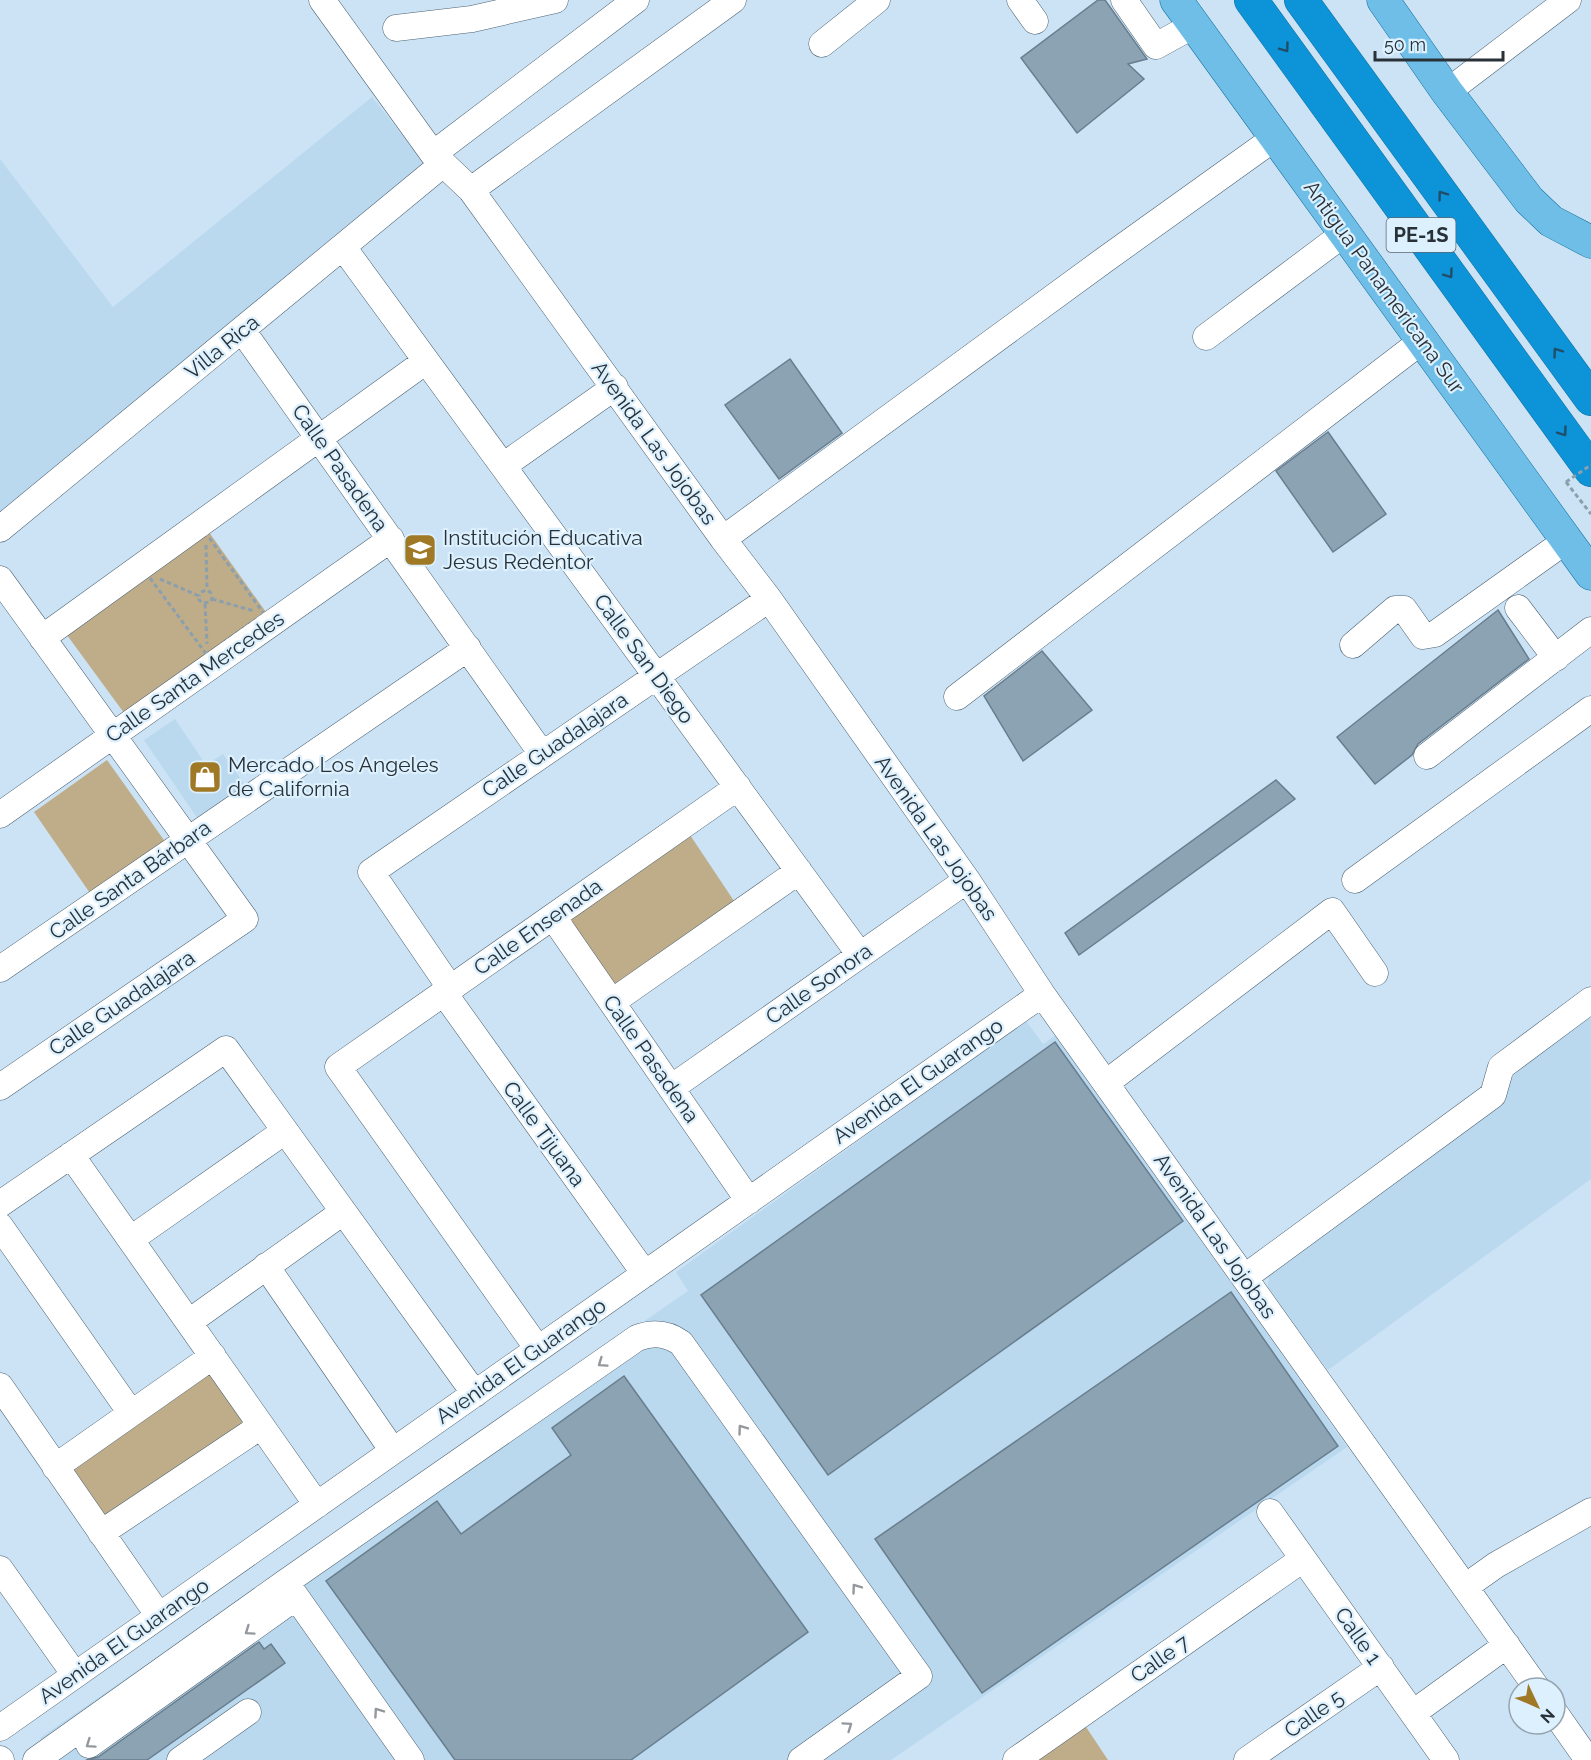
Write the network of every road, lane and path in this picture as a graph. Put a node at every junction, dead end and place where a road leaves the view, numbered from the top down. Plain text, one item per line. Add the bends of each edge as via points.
1 (322, 0) edge
2 (555, 0) edge
3 (636, 0) edge
4 (733, 0) edge
5 (877, 0) edge
6 (1020, 0) edge
7 (1124, 0) edge
8 (1176, 0) edge
9 (1251, 0) edge
10 (1301, 0) edge
11 (1383, 0) edge
12 (1568, 0) edge
13 (1035, 21) dead end
14 (1194, 25) junction
15 (396, 28) dead end
16 (822, 44) dead end
17 (1447, 92) junction
18 (1276, 137) junction
19 (438, 159) junction
20 (471, 190) junction
21 (1345, 233) junction
22 (1591, 242) edge
23 (343, 247) junction
24 (242, 330) junction
25 (1206, 337) dead end
26 (1423, 340) junction
27 (426, 361) junction
28 (615, 387) junction
29 (1591, 399) edge
30 (319, 438) junction
31 (1591, 465) edge
32 (503, 466) junction
33 (1579, 476) edge
34 (1591, 514) edge
35 (202, 528) junction
36 (0, 529) edge
37 (391, 539) junction
38 (723, 539) junction
39 (1567, 540) junction
40 (144, 570) junction
41 (1591, 574) edge
42 (0, 579) edge
43 (207, 590) junction
44 (199, 596) junction
45 (212, 598) junction
46 (769, 599) junction
47 (205, 604) junction
48 (1518, 608) dead end
49 (267, 619) junction
50 (1591, 630) edge
51 (42, 638) junction
52 (1353, 645) dead end
53 (468, 648) junction
54 (207, 655) junction
55 (1556, 658) junction
56 (656, 676) junction
57 (957, 697) dead end
58 (1591, 709) edge
59 (112, 735) junction
60 (542, 754) junction
61 (1427, 756) dead end
62 (738, 787) junction
63 (4, 804) edge
64 (188, 840) junction
65 (799, 871) junction
66 (371, 872) joint
67 (967, 880) junction
68 (1355, 880) dead end
69 (553, 917) junction
70 (860, 955) junction
71 (0, 969) edge
72 (1375, 973) dead end
73 (447, 991) junction
74 (1042, 994) junction
75 (1591, 1000) edge
76 (612, 1002) junction
77 (1106, 1083) junction
78 (0, 1087) edge
79 (671, 1088) junction
80 (285, 1131) junction
81 (71, 1155) junction
82 (749, 1201) junction
83 (0, 1204) edge
84 (344, 1212) junction
85 (0, 1226) edge
86 (131, 1239) junction
87 (266, 1266) junction
88 (645, 1274) junction
89 (1245, 1277) junction
90 (189, 1322) junction
91 (538, 1349) junction
92 (213, 1356) junction
93 (0, 1386) edge
94 (475, 1394) junction
95 (131, 1413) junction
96 (261, 1426) junction
97 (393, 1451) junction
98 (56, 1467) junction
99 (317, 1505) junction
100 (1591, 1511) edge
101 (1270, 1512) dead end
102 (101, 1533) junction
103 (1304, 1559) junction
104 (0, 1569) edge
105 (1465, 1587) junction
106 (291, 1590) junction
107 (159, 1616) junction
108 (1507, 1645) junction
109 (1381, 1667) junction
110 (75, 1675) junction
111 (1529, 1676) edge
112 (248, 1712) dead end
113 (1413, 1713) junction
114 (0, 1728) edge
115 (1567, 1730) edge
116 (1440, 1758) edge
117 (36, 1760) edge
118 (67, 1760) edge
119 (180, 1760) edge
120 (411, 1760) edge
121 (801, 1760) edge
122 (1016, 1760) edge
123 (1247, 1760) edge
124 (1588, 1760) edge

1 - 19 street, Avenida Las Jojobas
2 - 15 street via 472,19
3 - 19 street, Villa Rica
4 - 20 street
5 - 16 street
6 - 13 street
7 - 14 street via 1156,46
8 - 14 main road, Antigua Panamericana Sur
9 -> 33 highway, PE-1S
29 -> 10 highway, PE-1S
11 - 17 main road
12 - 17 street
14 - 18 main road, Antigua Panamericana Sur
17 - 22 main road via 1529,200 1551,221
18 - 21 main road, Antigua Panamericana Sur
18 - 38 street
19 - 20 street, Avenida Las Jojobas
19 - 23 street, Villa Rica
20 - 28 street, Avenida Las Jojobas
21 - 25 street
21 - 26 main road, Antigua Panamericana Sur
23 - 24 street, Villa Rica
23 - 27 street, Calle San Diego
24 - 30 street, Calle Pasadena
24 - 36 street, Villa Rica
26 - 39 main road, Antigua Panamericana Sur
26 - 57 street
27 - 30 street
27 - 32 street, Calle San Diego
28 - 32 street
28 - 38 street, Avenida Las Jojobas
30 - 35 street
30 - 37 street, Calle Pasadena
31 - 33 path, bridge
32 - 56 street, Calle San Diego
33 - 34 path
35 - 40 street
35 - 40 path
35 - 43 path
35 - 49 path
37 - 49 street, Calle Santa Mercedes
37 - 53 street, Calle Pasadena
38 - 46 street, Avenida Las Jojobas
39 - 41 main road, Antigua Panamericana Sur
39 - 52 street via 1435,634 1423,636 1404,609 1395,609
40 - 44 path
40 - 51 street
40 - 54 path
42 - 51 street
43 - 44 path
43 - 45 path
44 - 47 path
45 - 47 path
45 - 49 path
46 - 56 street, Calle Guadalajara
46 - 67 street, Avenida Las Jojobas
47 - 54 path
48 - 55 street
49 - 54 path
49 - 59 street, Calle Santa Mercedes
50 - 55 street
51 - 59 street
53 - 60 street, Calle Pasadena
53 - 64 street, Calle Santa Bárbara
55 - 61 street
56 - 60 street, Calle Guadalajara
56 - 62 street, Calle San Diego
58 - 68 street
59 - 63 street, Calle Santa Mercedes
59 - 64 street
60 - 66 street, Calle Guadalajara
62 - 65 street, Calle San Diego
62 - 69 street, Calle Ensenada
64 - 71 street, Calle Santa Bárbara
64 - 78 street, Calle Guadalajara via 245,920
65 - 70 street, Calle San Diego
65 - 76 street
66 - 73 street, Calle Tijuana
67 - 70 street, Calle Sonora
67 - 74 street, Avenida Las Jojobas
69 - 73 street, Calle Ensenada
69 - 76 street, Calle Pasadena
70 - 79 street, Calle Sonora
72 - 77 street via 1332,911
73 - 88 street, Calle Tijuana
73 - 91 street, Calle Ensenada via 338,1067
74 - 77 street, Avenida Las Jojobas
74 - 82 street, Avenida El Guarango
75 - 89 street via 1501,1067 1493,1095
76 - 79 street, Calle Pasadena
77 - 89 street, Avenida Las Jojobas
79 - 82 street, Calle Pasadena
80 - 81 street via 226,1049
80 - 84 street
80 - 86 street
81 - 83 street
81 - 86 street
82 - 88 street, Avenida El Guarango
84 - 87 street
84 - 94 street
85 - 95 street
86 - 90 street
87 - 90 street
87 - 97 street
88 - 91 street, Avenida El Guarango
89 - 105 street, Avenida Las Jojobas
90 - 92 street
91 - 94 street, Avenida El Guarango
92 - 95 street
92 - 96 street
93 - 98 street
94 - 97 street, Avenida El Guarango
95 - 98 street
96 - 99 street
96 - 102 street
97 - 99 street, Avenida El Guarango
98 - 102 street
99 - 107 street, Avenida El Guarango
100 - 105 street
101 - 103 street, Calle 1
102 - 107 street
103 - 109 street, Calle 1
103 - 122 street, Calle 7
104 - 110 street
105 - 108 street, Avenida Las Jojobas
106 - 117 street
106 -> 118 street
120 -> 106 street
121 -> 106 street via 919,1676 673,1337 653,1334 637,1338
107 - 110 street, Avenida El Guarango
108 - 111 street, Avenida Las Jojobas
108 - 113 street
109 - 113 street, Calle 1
109 - 123 street, Calle 5
110 - 114 street, Avenida El Guarango
112 - 119 street
113 - 116 street, Calle 1
115 - 124 street

